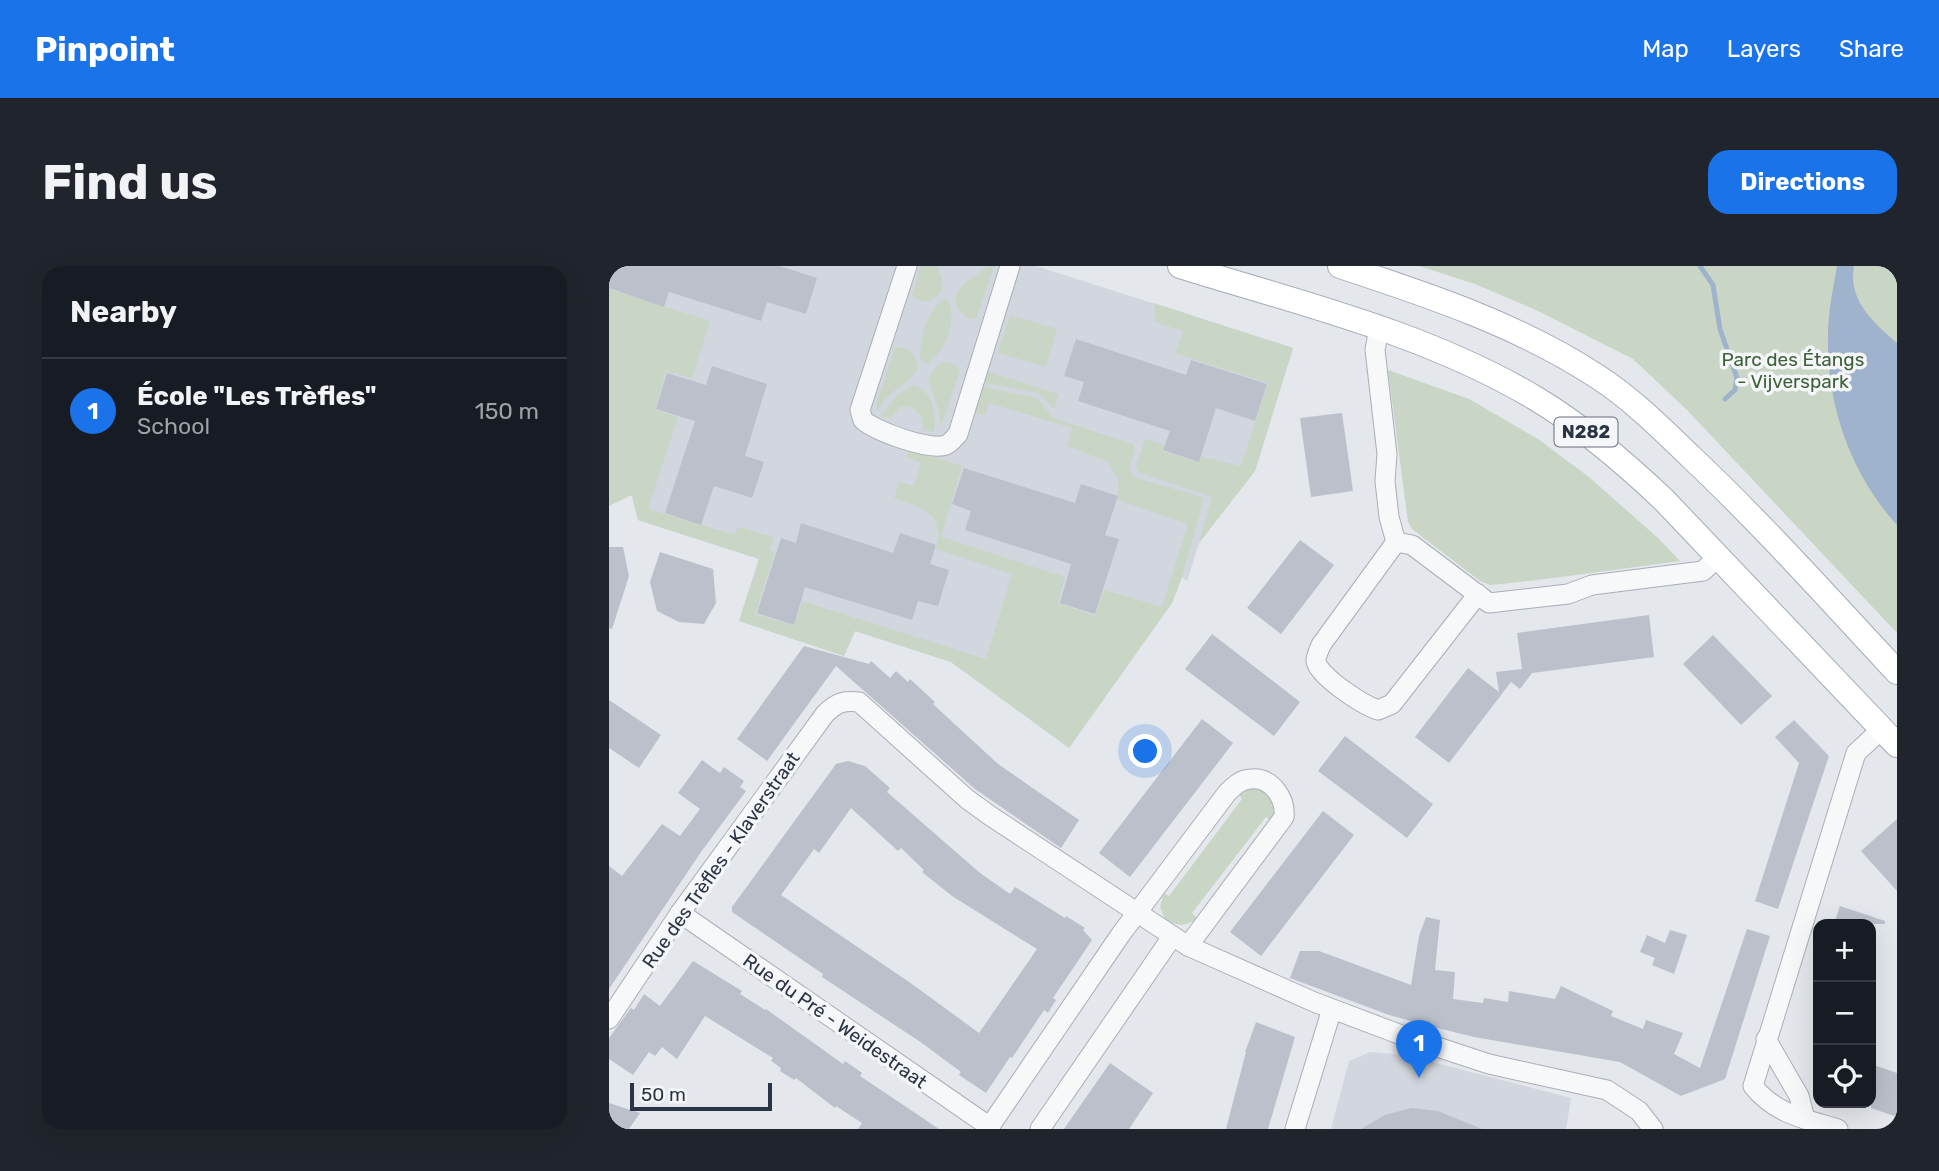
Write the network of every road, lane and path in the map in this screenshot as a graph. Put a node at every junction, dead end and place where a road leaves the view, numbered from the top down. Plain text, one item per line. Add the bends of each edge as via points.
1 (907, 266) edge
2 (1010, 266) edge
3 (1183, 266) edge
4 (1340, 266) edge
5 (1220, 272) edge
6 (1379, 328) junction
7 (1396, 542) junction
8 (1719, 556) junction
9 (1478, 594) junction
10 (1897, 672) edge
11 (1889, 737) edge
12 (680, 913) junction
13 (1137, 913) junction
14 (1180, 942) junction
15 (1332, 1009) junction
16 (609, 1019) edge
17 (1766, 1039) junction
18 (1805, 1119) junction
19 (989, 1128) edge
20 (1040, 1129) edge
21 (1295, 1129) edge
22 (1653, 1129) edge
23 (1838, 1129) edge

1 - 2 street via 860,410 863,420 878,430 932,446 953,441 958,434
3 - 5 main road, N282
4 - 10 main road, N282 via 1489,319 1600,378 1653,420 1717,482
5 - 6 main road, N282
6 - 7 street via 1375,350 1387,454 1385,481
6 - 8 main road, N282 via 1478,368 1578,426 1637,474
7 - 9 street via 1412,545
7 - 9 street via 1317,654 1321,672 1368,706 1377,710 1392,704
8 - 9 street via 1703,570 1592,585 1568,594 1489,603
8 - 11 main road, N282
11 - 17 street via 1856,753
12 - 13 street, Rue des Trèfles - Klaverstraat via 825,714 847,701 859,702 967,799
12 - 16 street, Rue des Trèfles - Klaverstraat
12 - 19 street, Rue du Pré - Weidestraat
13 - 14 street
13 - 14 street via 1227,793 1239,782 1262,781 1281,796 1284,817
13 - 19 street
14 - 15 street
14 - 20 street
15 - 21 street
15 - 22 street via 1489,1064 1607,1090 1639,1111
17 - 18 street via 1799,1096
17 - 18 street via 1753,1086 1765,1101
18 - 23 street

